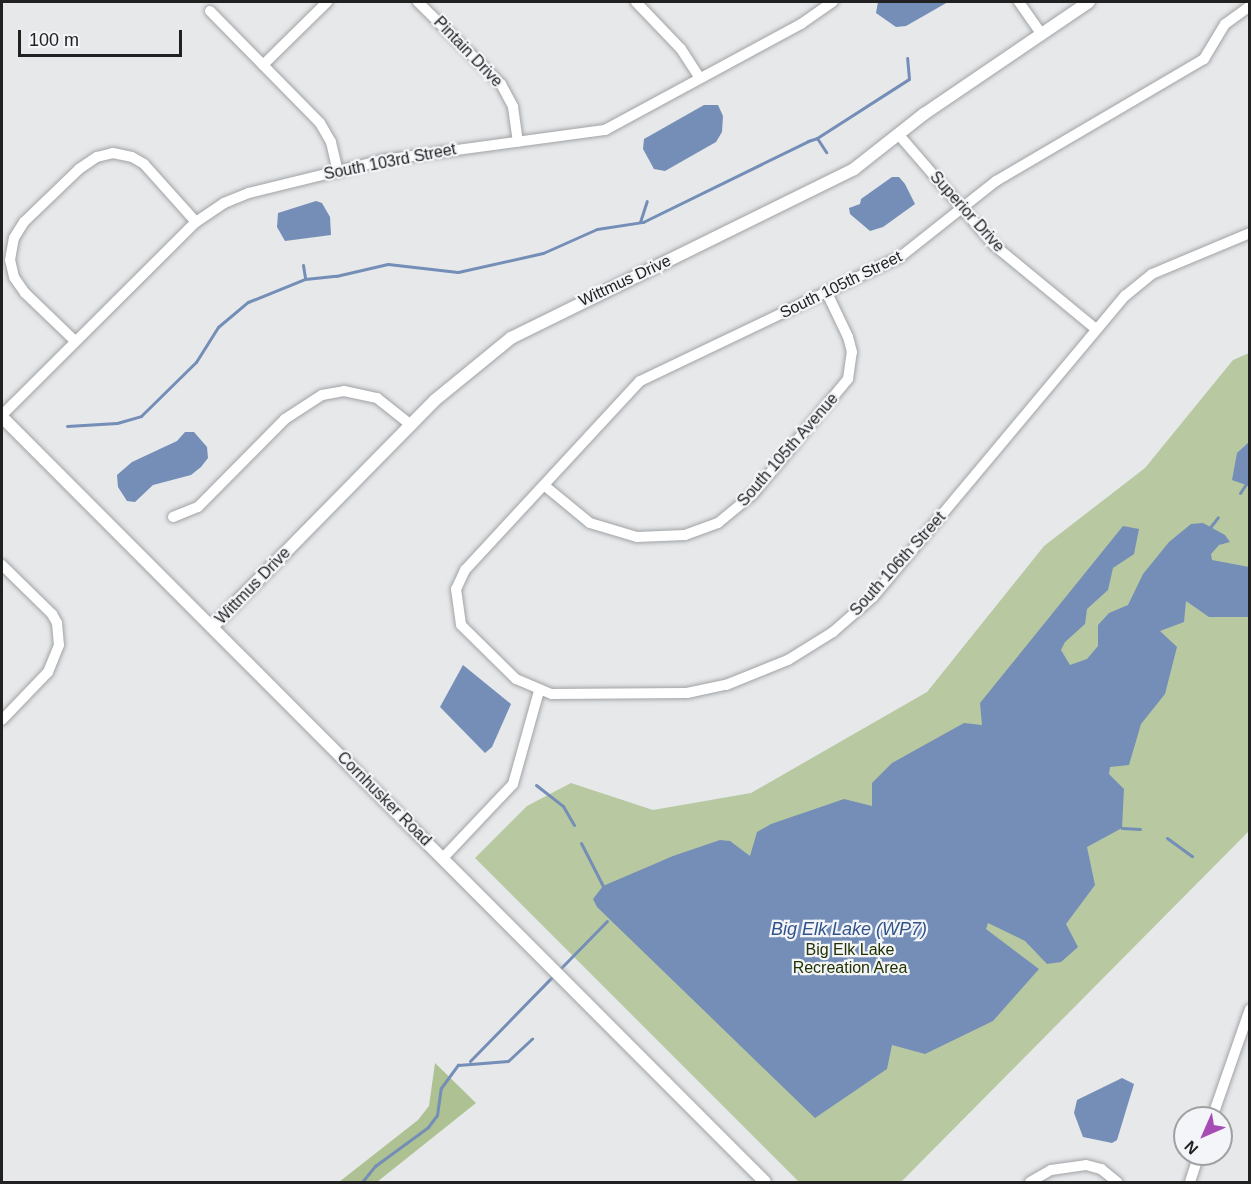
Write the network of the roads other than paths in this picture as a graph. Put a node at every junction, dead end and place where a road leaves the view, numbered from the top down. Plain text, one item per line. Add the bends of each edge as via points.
1 (327, 2) edge
2 (418, 2) edge
3 (636, 2) edge
4 (833, 2) edge
5 (1019, 2) edge
6 (1089, 2) edge
7 (1250, 6) edge
8 (210, 11) dead end
9 (1041, 34) junction
10 (262, 65) junction
11 (700, 78) junction
12 (899, 135) junction
13 (518, 142) junction
14 (338, 172) junction
15 (963, 209) junction
16 (196, 222) junction
17 (1250, 233) edge
18 (826, 293) junction
19 (1095, 329) junction
20 (74, 340) junction
21 (2, 416) edge
22 (411, 425) junction
23 (545, 486) junction
24 (173, 517) dead end
25 (2, 565) edge
26 (212, 627) junction
27 (539, 691) junction
28 (2, 720) edge
29 (443, 858) junction
30 (1250, 1008) edge
31 (1216, 1106) edge
32 (1195, 1166) edge
33 (765, 1182) edge
34 (1030, 1182) edge
35 (1117, 1182) edge
36 (1190, 1182) edge

1 - 10 street
2 - 13 street, Pintain Drive via 501,84 513,107
3 - 11 street via 681,49
4 - 11 street, South 103rd Street
5 - 9 street
6 - 9 street, Wittmus Drive
7 - 15 street, South 105th Street via 1225,24 1204,60 996,181
8 - 10 street
9 - 12 street, Wittmus Drive
10 - 14 street via 324,129
11 - 13 street, South 103rd Street via 605,130
12 - 15 street, Superior Drive
12 - 22 street, Wittmus Drive via 854,169 810,194 511,338
13 - 14 street, South 103rd Street via 383,160
14 - 16 street, South 103rd Street via 249,193 224,203
15 - 18 street, South 105th Street via 900,257
15 - 19 street, Superior Drive via 994,245
16 - 20 street, South 103rd Street
16 - 20 street via 144,164 113,153 97,157 51,196 14,238 10,260 25,293
17 - 19 street, South 106th Street via 1152,274
18 - 23 street, South 105th Street via 640,381
18 - 23 street, South 105th Avenue via 848,337 852,358 848,379 752,495 718,523 685,535 637,537 590,523
19 - 27 street, South 106th Street via 873,597 810,647 758,674 687,693 594,696
20 - 21 street, South 103rd Street
21 - 26 street, Cornhusker Road
22 - 24 street via 377,398 344,391 322,395 285,419 198,507
22 - 26 street, Wittmus Drive
23 - 27 street, South 105th Street via 465,570 456,589 461,625 516,679
25 - 28 street via 52,614 59,645 48,672
26 - 29 street, Cornhusker Road
27 - 29 street via 513,784
29 - 33 street, Cornhusker Road
30 - 31 street
32 - 36 street
34 - 35 street via 1051,1170 1086,1165 1101,1169

